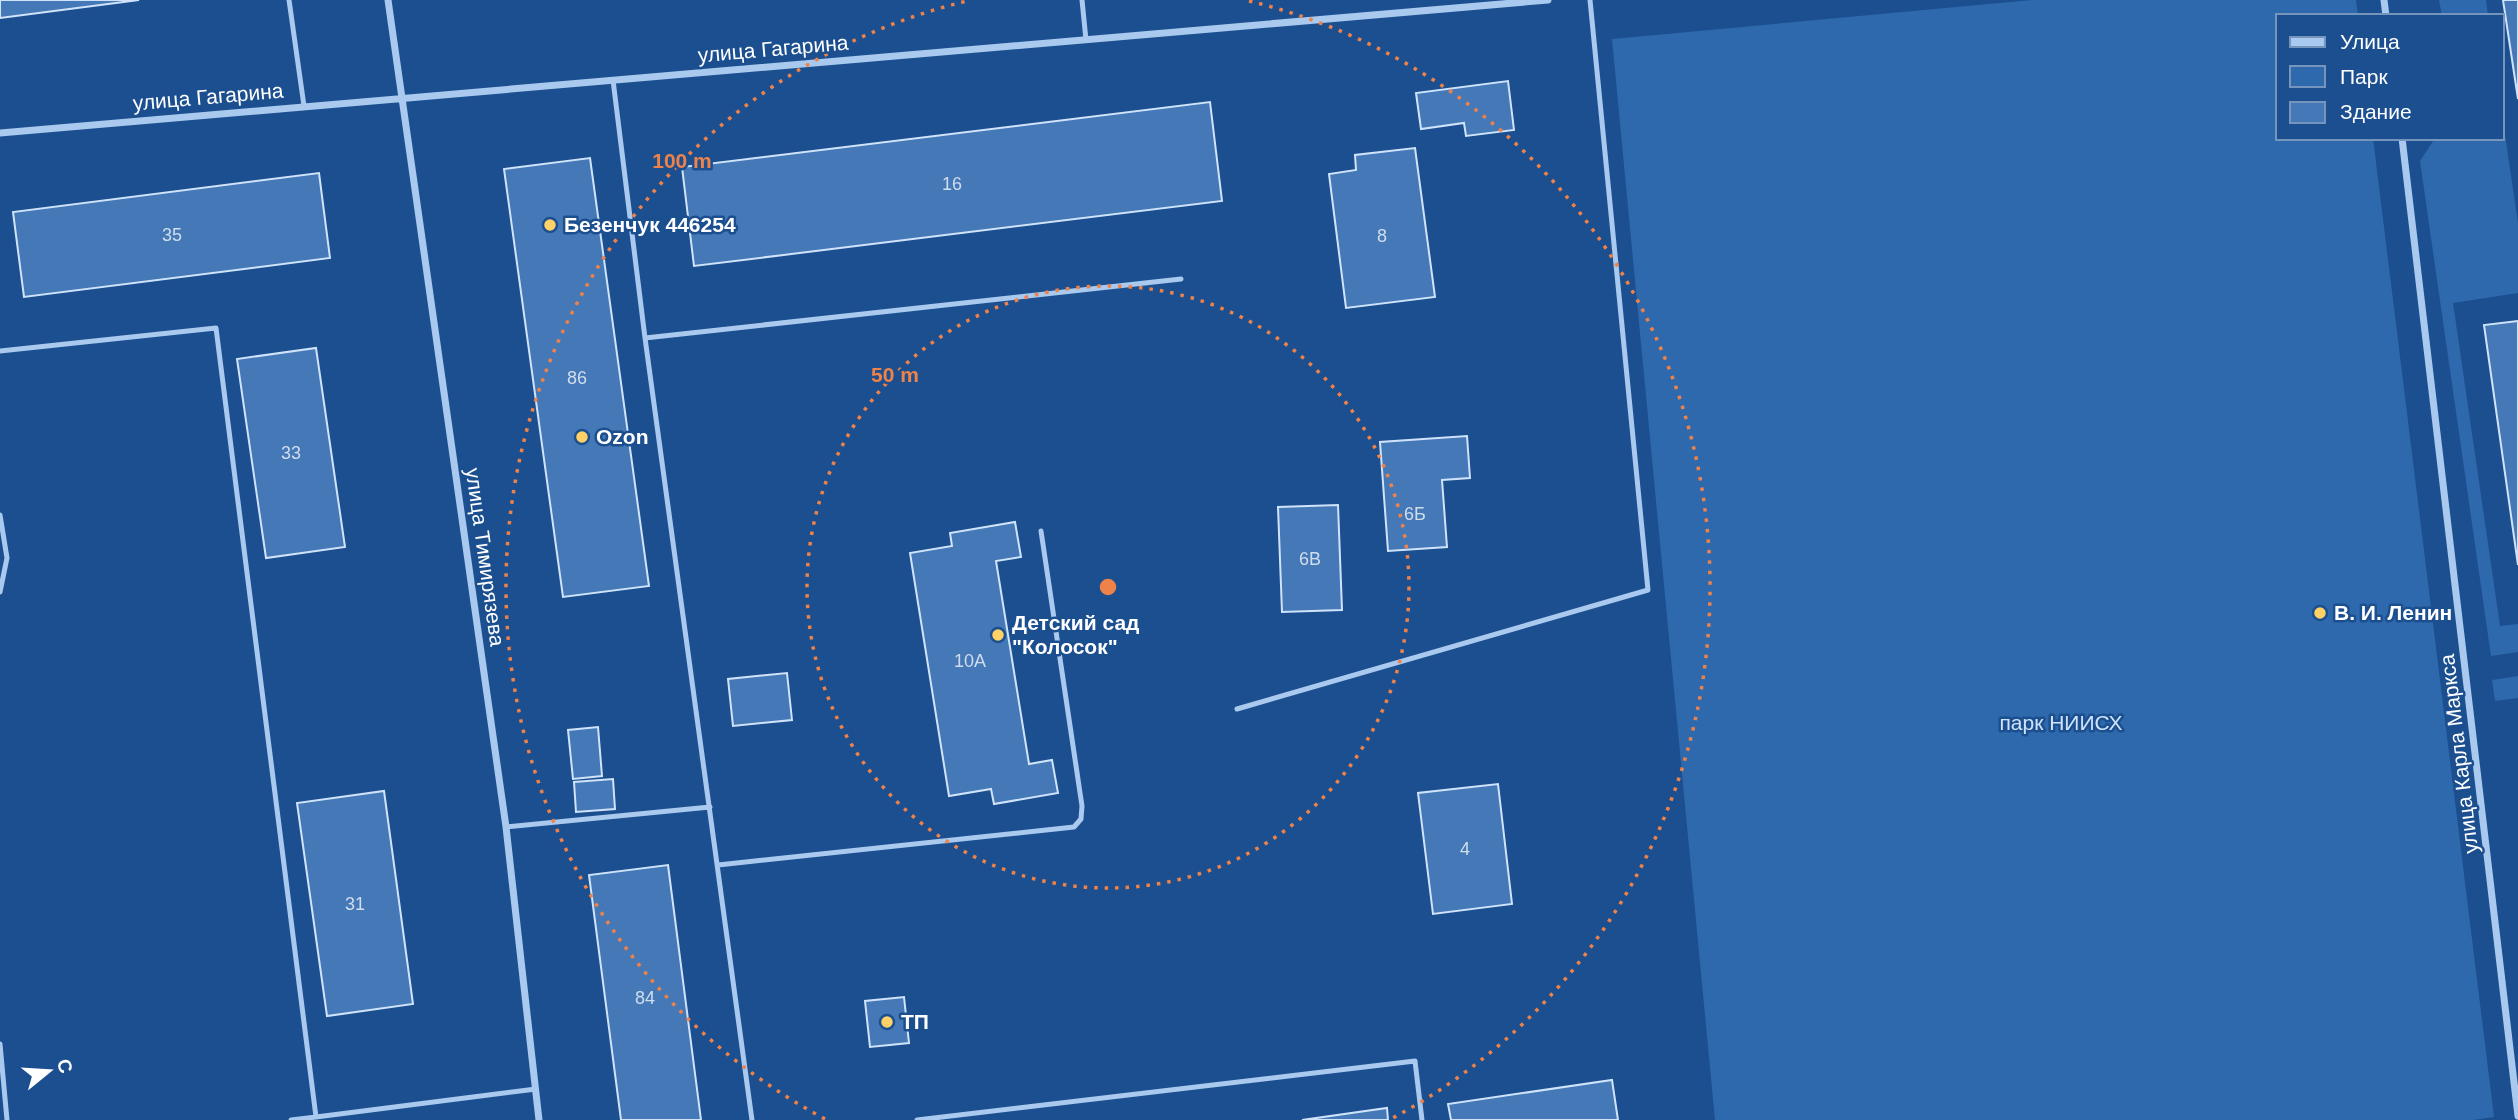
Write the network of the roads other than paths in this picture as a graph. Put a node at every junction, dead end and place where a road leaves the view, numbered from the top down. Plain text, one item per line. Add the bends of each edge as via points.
1 (289, 0) edge
2 (388, 0) edge
3 (1082, 0) edge
4 (1548, 0) edge
5 (1590, 0) edge
6 (1502, 2) edge
7 (1086, 40) junction
8 (613, 80) junction
9 (402, 97) junction
10 (304, 106) junction
11 (0, 133) edge
12 (2402, 140) edge
13 (1181, 279) dead end
14 (645, 338) junction
15 (0, 351) edge
16 (0, 515) edge
17 (1041, 531) dead end
18 (0, 592) edge
19 (1237, 709) dead end
20 (710, 807) junction
21 (506, 827) junction
22 (718, 865) junction
23 (0, 1044) edge
24 (536, 1089) junction
25 (2518, 1116) edge
26 (317, 1117) junction
27 (7, 1120) edge
28 (291, 1120) edge
29 (540, 1120) edge
30 (752, 1120) edge
31 (917, 1120) edge
32 (1422, 1120) edge

1 - 10 lane
2 - 9 street, улица Тимирязева
3 - 7 lane
4 - 6 street, улица Гагарина
5 - 19 lane via 1648,590
6 - 7 street, улица Гагарина
7 - 8 street, улица Гагарина
8 - 9 street, улица Гагарина
8 - 14 lane
9 - 10 street, улица Гагарина
9 - 21 street, улица Тимирязева
10 - 11 street, улица Гагарина
12 - 25 street, улица Карла Маркса
13 - 14 lane
14 - 20 lane
15 - 26 lane via 216,328
16 - 18 lane via 6,558
17 - 22 lane via 1082,806 1081,819 1074,827
20 - 21 lane
20 - 22 lane
21 - 24 street, улица Тимирязева
22 - 30 lane
23 - 27 lane
24 - 26 lane
24 - 29 street, улица Тимирязева
26 - 28 lane
31 - 32 lane via 1415,1061

